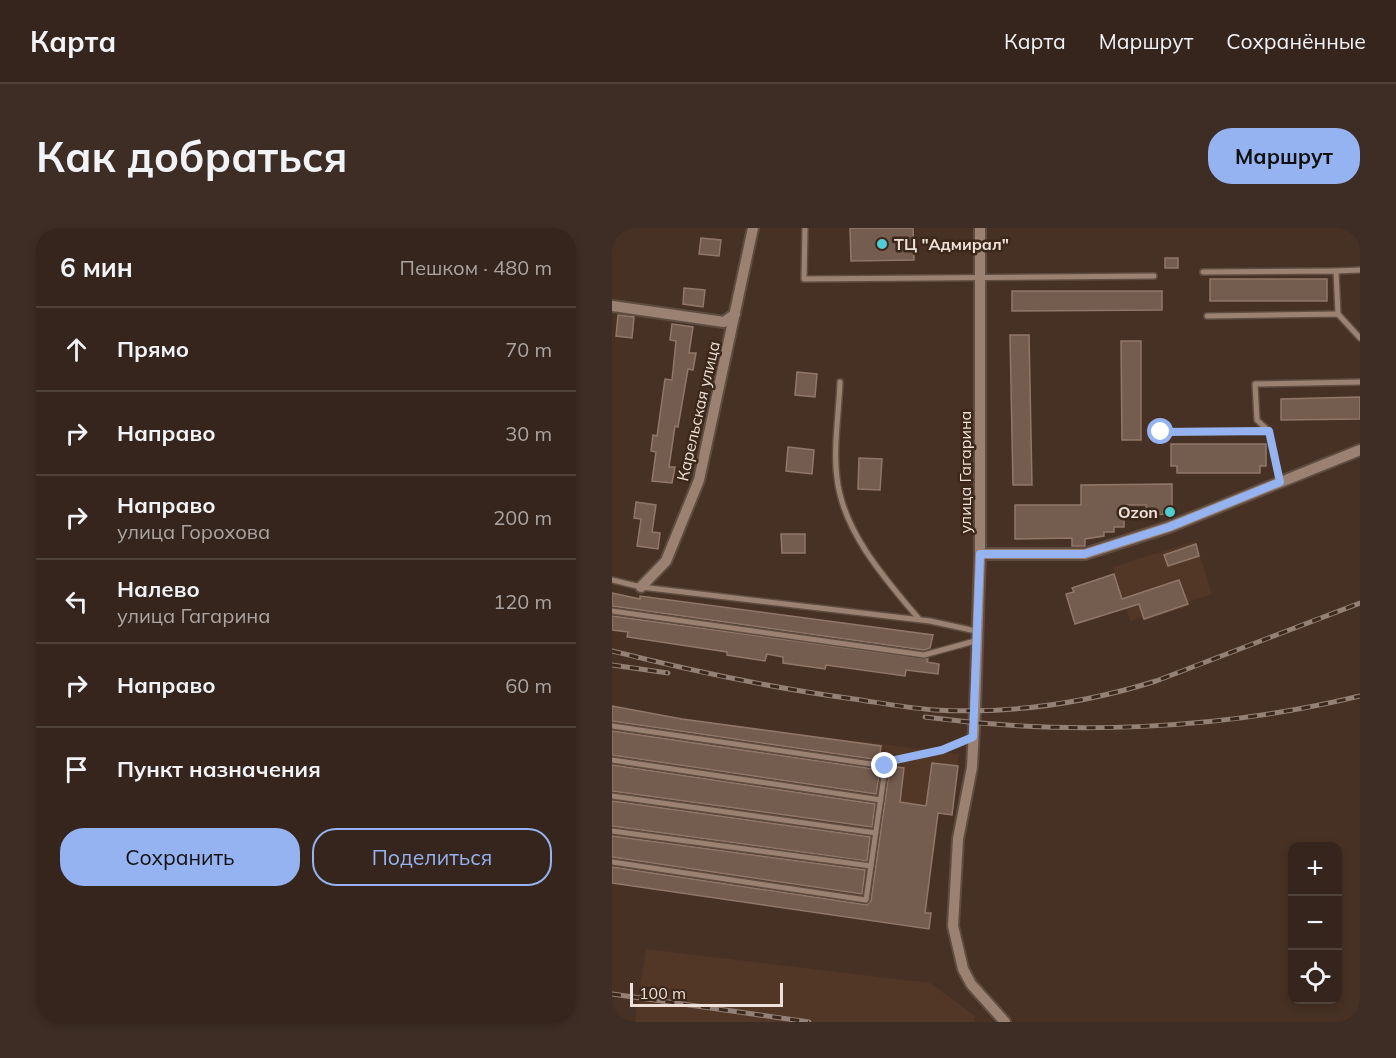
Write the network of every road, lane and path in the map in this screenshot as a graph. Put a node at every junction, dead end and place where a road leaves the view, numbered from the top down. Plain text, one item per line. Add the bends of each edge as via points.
1 (753, 228) edge
2 (805, 228) edge
3 (980, 228) edge
4 (1360, 270) edge
5 (1336, 271) junction
6 (1203, 272) dead end
7 (1154, 276) dead end
8 (980, 278) junction
9 (612, 306) edge
10 (735, 314) junction
11 (1338, 314) junction
12 (1206, 316) dead end
13 (1360, 340) edge
14 (840, 382) dead end
15 (1360, 382) edge
16 (1269, 431) junction
17 (1161, 432) dead end
18 (1360, 450) edge
19 (1280, 482) junction
20 (980, 554) junction
21 (612, 580) edge
22 (641, 587) junction
23 (612, 611) edge
24 (920, 620) junction
25 (975, 636) junction
26 (612, 726) edge
27 (973, 737) junction
28 (612, 760) edge
29 (885, 766) junction
30 (612, 796) edge
31 (880, 800) junction
32 (612, 831) edge
33 (876, 833) junction
34 (612, 862) edge
35 (871, 867) junction
36 (1005, 1022) edge

1 - 10 street, Карельская улица
2 - 8 lane via 804,279
3 - 8 street, улица Гагарина
4 - 5 lane
5 - 6 lane
5 - 11 lane
7 - 8 lane
8 - 20 street, улица Гагарина
9 - 10 street via 724,322
10 - 22 street, Карельская улица via 693,500 666,561
11 - 12 lane
11 - 13 lane
14 - 24 lane via 837,478 844,506 871,562
15 - 16 lane via 1255,384 1257,420
16 - 17 lane
16 - 19 lane
18 - 19 street
19 - 20 street via 1169,527 1084,554
20 - 25 street, улица Гагарина
21 - 22 lane
22 - 24 lane
23 - 25 lane via 924,655
24 - 25 lane
25 - 27 street, улица Гагарина
26 - 29 lane
27 - 29 lane via 942,750 886,762
27 - 36 street, улица Гагарина via 972,767 958,839 953,926 963,969 971,984
28 - 31 lane
29 - 31 lane
30 - 33 lane
31 - 33 lane
32 - 35 lane
33 - 35 lane
34 - 35 lane via 866,900

